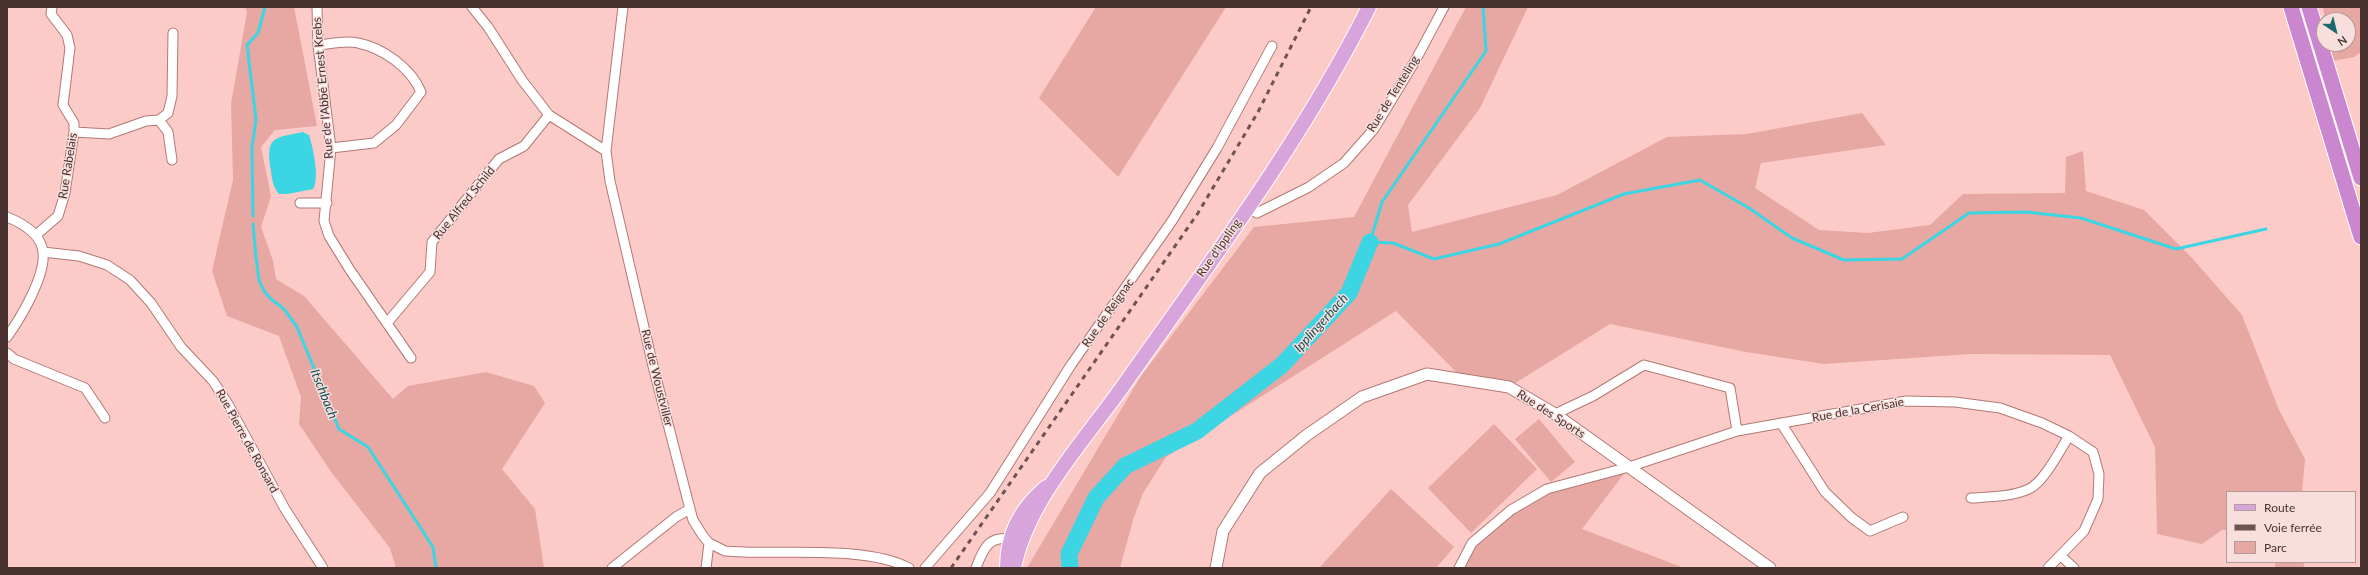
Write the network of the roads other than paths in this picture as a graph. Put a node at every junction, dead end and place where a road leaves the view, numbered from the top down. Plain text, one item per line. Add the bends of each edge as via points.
1 (52, 7) edge
2 (317, 7) edge
3 (472, 7) edge
4 (623, 7) edge
5 (1369, 7) edge
6 (1444, 7) edge
7 (2291, 7) edge
8 (2309, 7) edge
9 (173, 33) dead end
10 (318, 46) junction
11 (1272, 46) dead end
12 (549, 115) junction
13 (159, 120) junction
14 (74, 132) junction
15 (330, 148) junction
16 (606, 151) junction
17 (172, 160) dead end
18 (2361, 178) edge
19 (300, 203) dead end
20 (327, 203) junction
21 (1247, 208) junction
22 (7, 217) edge
23 (36, 235) junction
24 (2361, 237) edge
25 (43, 252) junction
26 (387, 323) junction
27 (7, 337) edge
28 (7, 353) edge
29 (411, 358) dead end
30 (1555, 414) junction
31 (105, 418) dead end
32 (1781, 423) junction
33 (1738, 431) junction
34 (2069, 436) junction
35 (1629, 467) junction
36 (1971, 498) dead end
37 (690, 510) junction
38 (1903, 517) dead end
39 (1016, 540) junction
40 (709, 543) junction
41 (2061, 556) junction
42 (323, 568) edge
43 (612, 568) edge
44 (706, 568) edge
45 (909, 568) edge
46 (925, 568) edge
47 (976, 568) edge
48 (1007, 568) edge
49 (1014, 568) edge
50 (1216, 568) edge
51 (1460, 568) edge
52 (1770, 568) edge
53 (2048, 568) edge
54 (2074, 568) edge

1 - 14 street, Rue Rabelais via 51,14 67,35 70,48 63,105 74,122
2 - 10 street, Rue de l'Abbé Ernest Krebs
3 - 12 street
4 - 16 street, Rue de Woustviller
5 - 21 main road, Rue d'Ippling via 1323,93
6 - 21 street, Rue de Tenteling via 1374,129 1344,163 1309,187 1257,213
7 - 24 highway
8 - 18 highway
9 - 13 street via 172,96 168,113
10 - 15 street, Rue de l'Abbé Ernest Krebs
10 - 15 street via 357,42 384,51 416,81 421,92 396,125 374,143
11 - 46 street, Rue de Reignac via 1217,148 1180,208 1072,365 990,493
12 - 16 street
12 - 26 street, Rue Alfred Schild via 524,146 499,159 432,242 430,272
13 - 14 street via 146,121 109,134
13 - 17 street via 168,132
14 - 23 street, Rue Rabelais via 65,193 58,216
15 - 20 street, Rue de l'Abbé Ernest Krebs
16 - 37 street, Rue de Woustviller via 610,181 653,366
19 - 20 street
20 - 26 street, Rue de l'Abbé Ernest Krebs via 324,221 329,236
21 - 39 main road, Rue d'Ippling via 1055,479 1025,507
22 - 23 street via 19,222
23 - 25 street
25 - 27 street via 41,274 19,321
25 - 42 street, Rue Pierre de Ronsard via 79,256 107,265 130,280 149,301 181,347 213,381 228,404 282,502
26 - 29 street, Rue de l'Abbé Ernest Krebs
28 - 31 street via 85,388
30 - 33 street via 1593,396 1644,365 1730,388
30 - 35 street, Rue des Sports
30 - 50 street, Rue des Sports via 1509,387 1427,374 1362,397 1307,435 1260,473 1223,531
32 - 33 street, Rue de la Cerisaie
32 - 34 street, Rue de la Cerisaie via 1906,401 1955,402 2000,408
32 - 38 street via 1825,492 1852,518 1870,531
33 - 35 street, Rue de la Cerisaie
34 - 36 street via 2042,478 2029,489 1997,496
34 - 41 street, Rue de la Cerisaie via 2093,452 2099,474 2098,499 2084,531
35 - 51 street, Rue de la Cerisaie via 1547,489 1511,510 1472,543
35 - 52 street, Rue des Sports
37 - 40 street, Rue de Woustviller via 698,528
37 - 43 street
39 - 47 street via 998,538 986,546
39 - 48 main road, Rue d'Ippling
39 - 49 main road, Rue d'Ippling
40 - 44 street
40 - 45 street, Rue de Woustviller via 732,552 870,557
41 - 53 street, Rue de la Cerisaie
41 - 54 street

